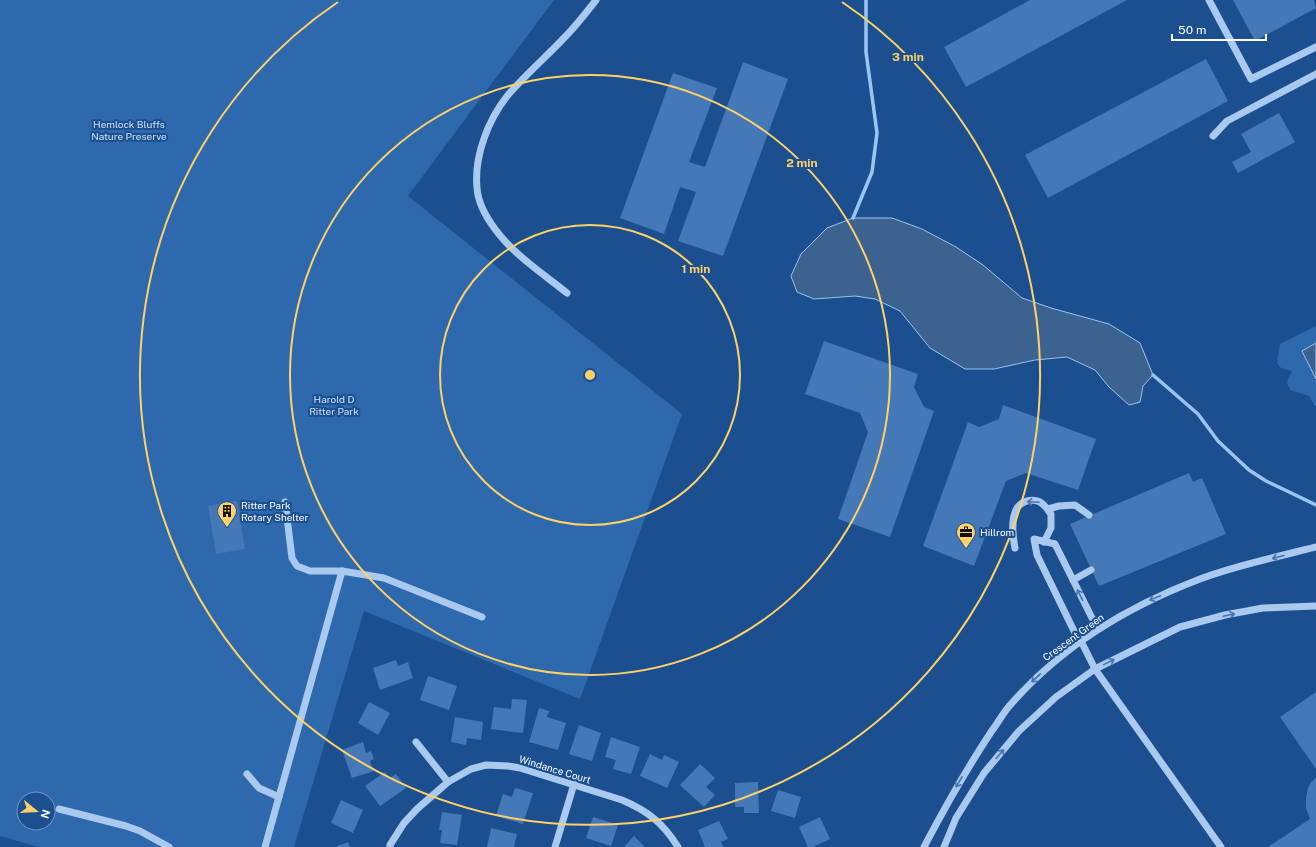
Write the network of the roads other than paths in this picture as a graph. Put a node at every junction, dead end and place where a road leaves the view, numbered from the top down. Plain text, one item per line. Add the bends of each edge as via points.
1 (596, 0) edge
2 (1209, 0) edge
3 (1316, 47) edge
4 (1316, 74) edge
5 (1213, 136) dead end
6 (567, 293) dead end
7 (285, 502) dead end
8 (1048, 509) junction
9 (1089, 516) dead end
10 (1044, 542) junction
11 (1316, 547) edge
12 (1015, 548) dead end
13 (1092, 570) dead end
14 (342, 572) junction
15 (1073, 580) junction
16 (1316, 606) edge
17 (482, 617) dead end
18 (1100, 628) junction
19 (1081, 641) junction
20 (1095, 670) junction
21 (416, 742) dead end
22 (247, 774) dead end
23 (448, 782) junction
24 (574, 784) junction
25 (279, 797) junction
26 (59, 809) dead end
27 (390, 845) dead end
28 (169, 847) edge
29 (265, 847) edge
30 (555, 847) edge
31 (678, 847) edge
32 (924, 847) edge
33 (944, 847) edge
34 (1221, 847) edge

1 - 6 street via 564,39 521,80 497,110 479,152 477,171 480,202 495,230
2 - 3 street via 1251,79
4 - 5 street via 1227,121
7 - 14 street via 292,558 297,566 310,571
8 - 9 street via 1076,504
8 - 10 street via 1051,514 1050,528
8 -> 12 street via 1040,502 1031,500 1023,502 1016,510 1012,530
10 - 15 street via 1055,544
10 - 19 street via 1034,539 1037,555
11 -> 18 street, Crescent Green via 1200,579 1149,601
13 - 15 street
14 - 17 street via 384,578
14 - 25 street
18 -> 15 street via 1092,618
20 -> 16 street via 1180,627 1264,608
18 - 19 street, Crescent Green
19 - 20 street
19 -> 32 street, Crescent Green via 1033,680 1011,704 944,807
33 -> 20 street via 956,818 984,773 1019,731 1056,698
20 - 34 street
21 - 23 street
22 - 25 street via 259,788
23 - 24 street, Windance Court via 471,769 495,765 520,768
23 - 27 street, Windance Court via 404,823
24 - 30 street
24 - 31 street, Windance Court via 635,805 658,821 669,832
25 - 29 street
26 - 28 street via 126,826

